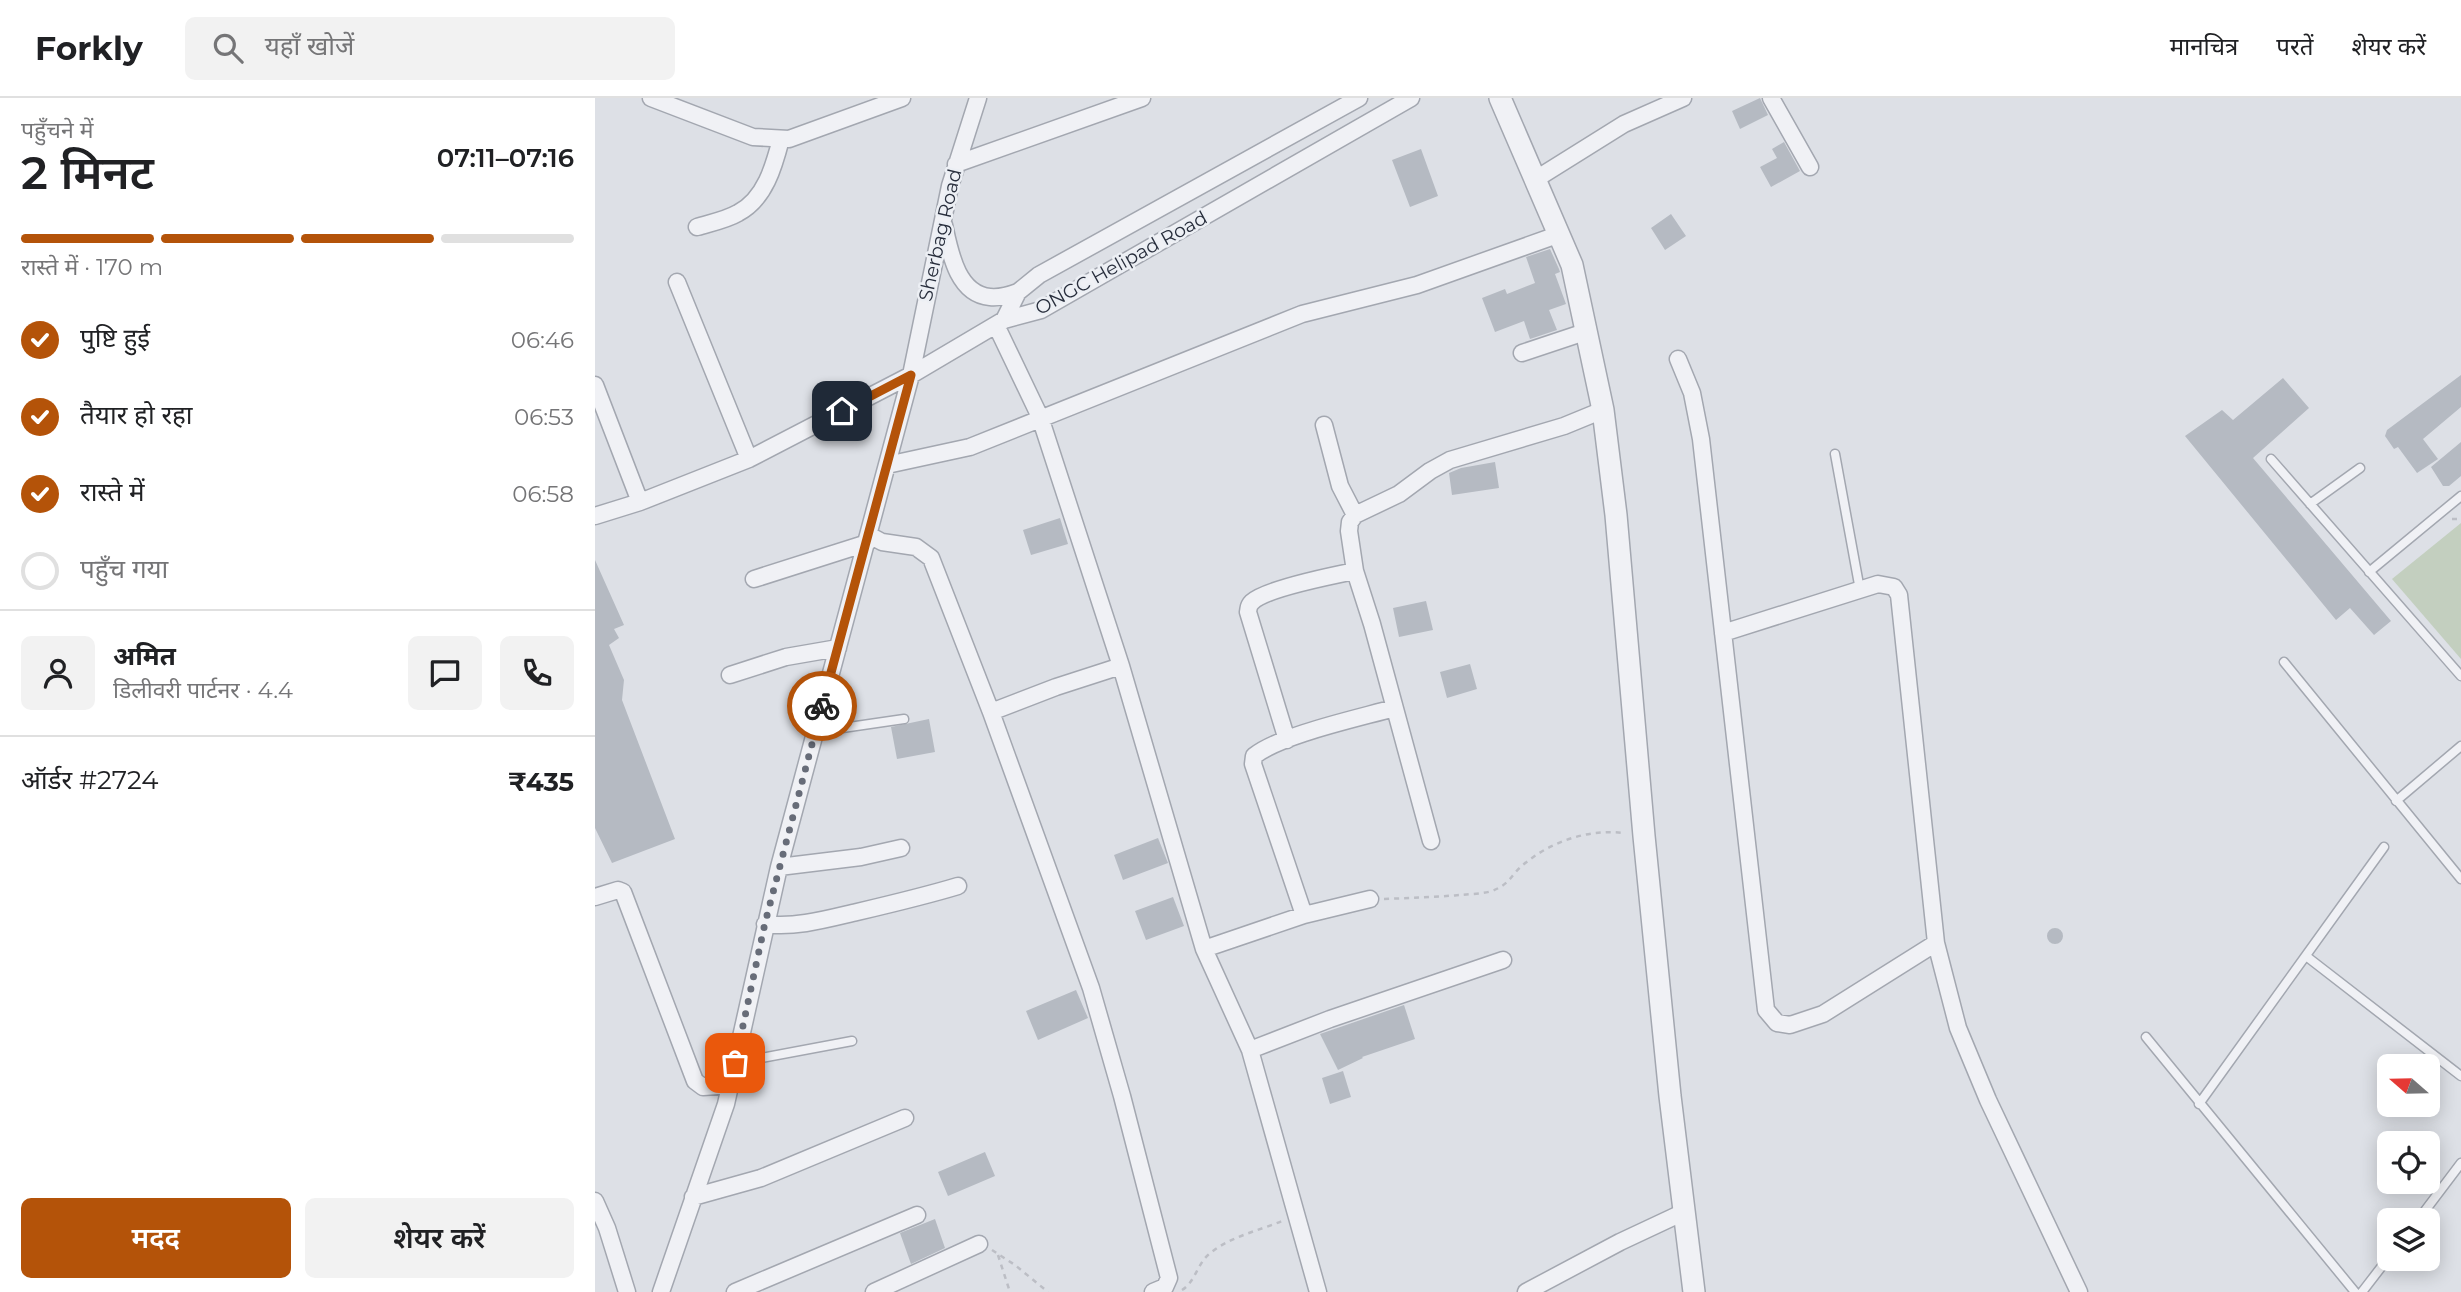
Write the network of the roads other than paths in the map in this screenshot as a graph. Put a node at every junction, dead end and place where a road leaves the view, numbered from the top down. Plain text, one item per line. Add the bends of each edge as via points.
1 (651, 98) edge
2 (902, 98) edge
3 (978, 98) edge
4 (1142, 98) edge
5 (1359, 98) edge
6 (1411, 98) edge
7 (1500, 98) edge
8 (1683, 98) edge
9 (1770, 98) edge
10 (781, 139) junction
11 (956, 164) junction
12 (1810, 167) dead end
13 (1536, 179) junction
14 (943, 220) junction
15 (697, 227) dead end
16 (1560, 233) junction
17 (677, 282) dead end
18 (1019, 292) junction
19 (1000, 322) junction
20 (1588, 331) junction
21 (1522, 353) dead end
22 (1678, 359) dead end
23 (911, 375) junction
24 (595, 385) edge
25 (1603, 410) junction
26 (1040, 418) junction
27 (1324, 425) dead end
28 (1835, 454) dead end
29 (750, 459) junction
30 (2271, 459) dead end
31 (887, 465) junction
32 (2360, 468) dead end
33 (2461, 496) edge
34 (640, 502) junction
35 (2310, 504) junction
36 (1355, 515) junction
37 (595, 516) edge
38 (868, 539) junction
39 (1355, 571) junction
40 (2369, 572) junction
41 (754, 579) dead end
42 (1860, 590) junction
43 (1723, 633) junction
44 (838, 648) junction
45 (2284, 662) dead end
46 (1121, 666) junction
47 (730, 675) dead end
48 (2461, 676) edge
49 (1394, 708) junction
50 (991, 712) junction
51 (904, 719) dead end
52 (815, 732) junction
53 (1287, 740) junction
54 (2461, 746) edge
55 (2396, 801) junction
56 (1431, 841) dead end
57 (2384, 847) dead end
58 (901, 848) dead end
59 (779, 867) junction
60 (2461, 879) edge
61 (958, 886) dead end
62 (595, 897) edge
63 (1370, 899) road end
64 (1304, 915) junction
65 (765, 923) junction
66 (1936, 943) junction
67 (1204, 949) junction
68 (2306, 956) junction
69 (1503, 960) dead end
70 (2146, 1037) dead end
71 (852, 1041) dead end
72 (1250, 1050) junction
73 (735, 1063) junction
74 (2461, 1076) edge
75 (731, 1085) junction
76 (2199, 1104) junction
77 (905, 1118) dead end
78 (2461, 1163) edge
79 (694, 1197) junction
80 (595, 1201) edge
81 (2426, 1208) edge
82 (1683, 1212) junction
83 (917, 1215) dead end
84 (601, 1230) edge
85 (979, 1244) road end
86 (2378, 1271) edge
87 (1159, 1290) edge
88 (627, 1292) edge
89 (660, 1292) edge
90 (735, 1292) edge
91 (874, 1292) edge
92 (1318, 1292) edge
93 (1526, 1292) edge
94 (1694, 1292) edge
95 (2079, 1292) edge
96 (2355, 1292) edge
97 (2362, 1292) edge

1 - 10 street via 753,137
2 - 10 street
3 - 11 street, Sherbag Road
4 - 11 street
5 - 18 street via 1039,275
6 - 19 street, ONGC Helipad Road via 1041,310
7 - 13 street
8 - 13 street via 1624,124
9 - 12 street
10 - 15 street via 767,181 752,202 739,213
11 - 14 street, Sherbag Road
13 - 16 street
14 - 18 street via 958,273 972,291 988,297
14 - 23 street, Sherbag Road
16 - 20 street
16 - 26 street via 1417,285 1303,314
17 - 29 street
18 - 19 street
19 - 23 street, ONGC Helipad Road
19 - 26 street
20 - 21 street
20 - 25 street
22 - 43 street via 1692,393 1701,439
23 - 29 street, ONGC Helipad Road
23 - 31 street, Sherbag Road
24 - 34 street
25 - 36 street via 1450,460 1399,495
25 - 82 street
26 - 31 street via 970,447
26 - 46 street
27 - 36 street via 1340,486
28 - 42 lane
29 - 34 street, ONGC Helipad Road
30 - 35 lane
31 - 38 street, Sherbag Road
32 - 35 lane
33 - 40 lane
34 - 37 street, ONGC Helipad Road
35 - 40 lane
36 - 39 street via 1349,531
38 - 41 street
38 - 44 street, Sherbag Road
38 - 50 street via 916,547 931,558
39 - 49 street
39 - 53 street via 1315,579 1249,605
40 - 48 lane
42 - 43 street
42 - 66 street via 1887,584 1899,595
43 - 66 street via 1766,1010 1777,1023 1790,1025 1823,1014
44 - 47 street via 786,657
44 - 52 street, Sherbag Road
45 - 55 lane
46 - 50 street
46 - 67 street
49 - 53 street
49 - 56 street
50 - 87 street via 1091,988 1168,1270 1169,1278
51 - 52 lane
52 - 59 street, Sherbag Road
53 - 64 street via 1260,751 1253,764
54 - 55 lane
55 - 60 lane
57 - 68 lane
58 - 59 street
59 - 65 street, Sherbag Road
61 - 65 street via 814,922
62 - 75 street via 623,892 695,1081 703,1087
63 - 64 street
64 - 67 street
65 - 73 street, Sherbag Road
66 - 95 street via 1958,1028
67 - 72 street
68 - 74 lane
68 - 76 lane
69 - 72 street
70 - 76 lane
71 - 73 lane
72 - 92 street
73 - 75 street, Sherbag Road
75 - 79 street, Sherbag Road
76 - 96 lane
77 - 79 street via 761,1178
78 - 81 lane
79 - 89 street, Sherbag Road
80 - 84 street
82 - 93 street
82 - 94 street
83 - 90 street
84 - 88 street
85 - 91 street
86 - 97 lane

